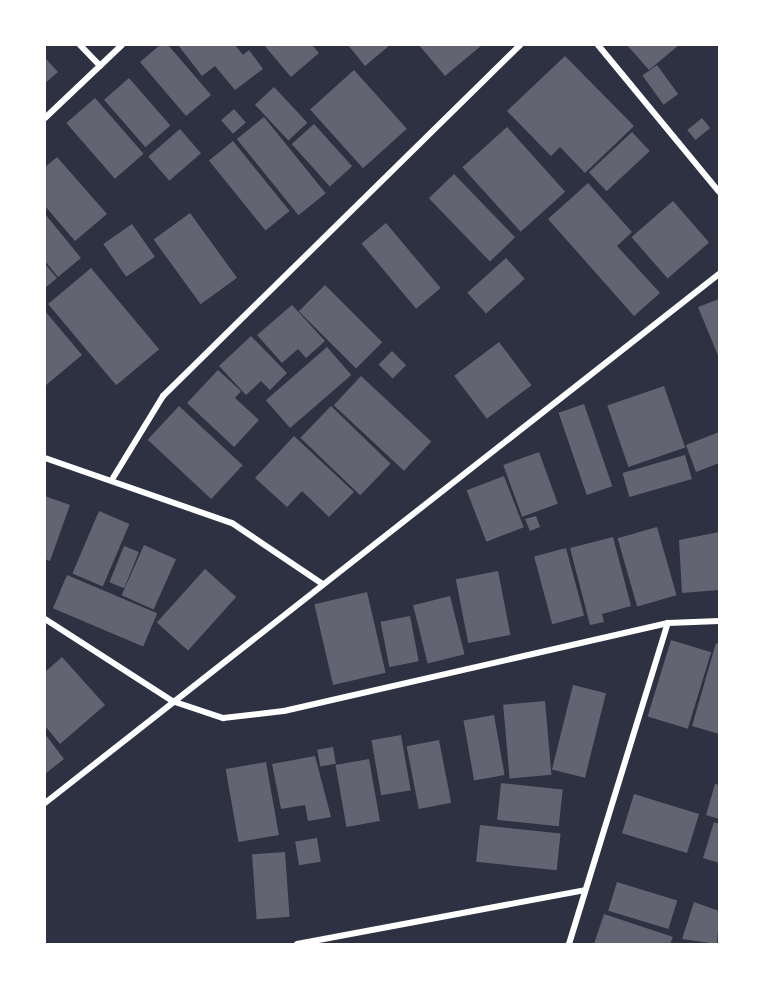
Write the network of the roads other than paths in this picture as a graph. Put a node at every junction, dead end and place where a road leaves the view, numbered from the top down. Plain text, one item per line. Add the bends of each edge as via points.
1 (80, 45) edge
2 (122, 45) edge
3 (520, 45) edge
4 (598, 45) edge
5 (100, 66) junction
6 (45, 117) edge
7 (719, 192) edge
8 (719, 274) edge
9 (45, 458) edge
10 (113, 478) junction
11 (321, 583) junction
12 (45, 619) edge
13 (719, 621) edge
14 (668, 623) junction
15 (172, 701) junction
16 (45, 804) edge
17 (585, 890) junction
18 (297, 944) edge
19 (569, 944) edge

1 - 5 street
2 - 5 street
3 - 10 street via 163,396
4 - 7 street
5 - 6 street
8 - 11 street
9 - 10 street
10 - 11 street via 232,523
11 - 15 street
12 - 15 street
13 - 14 street
14 - 15 street via 284,711 223,718
14 - 17 street
15 - 16 street
17 - 18 street
17 - 19 street

